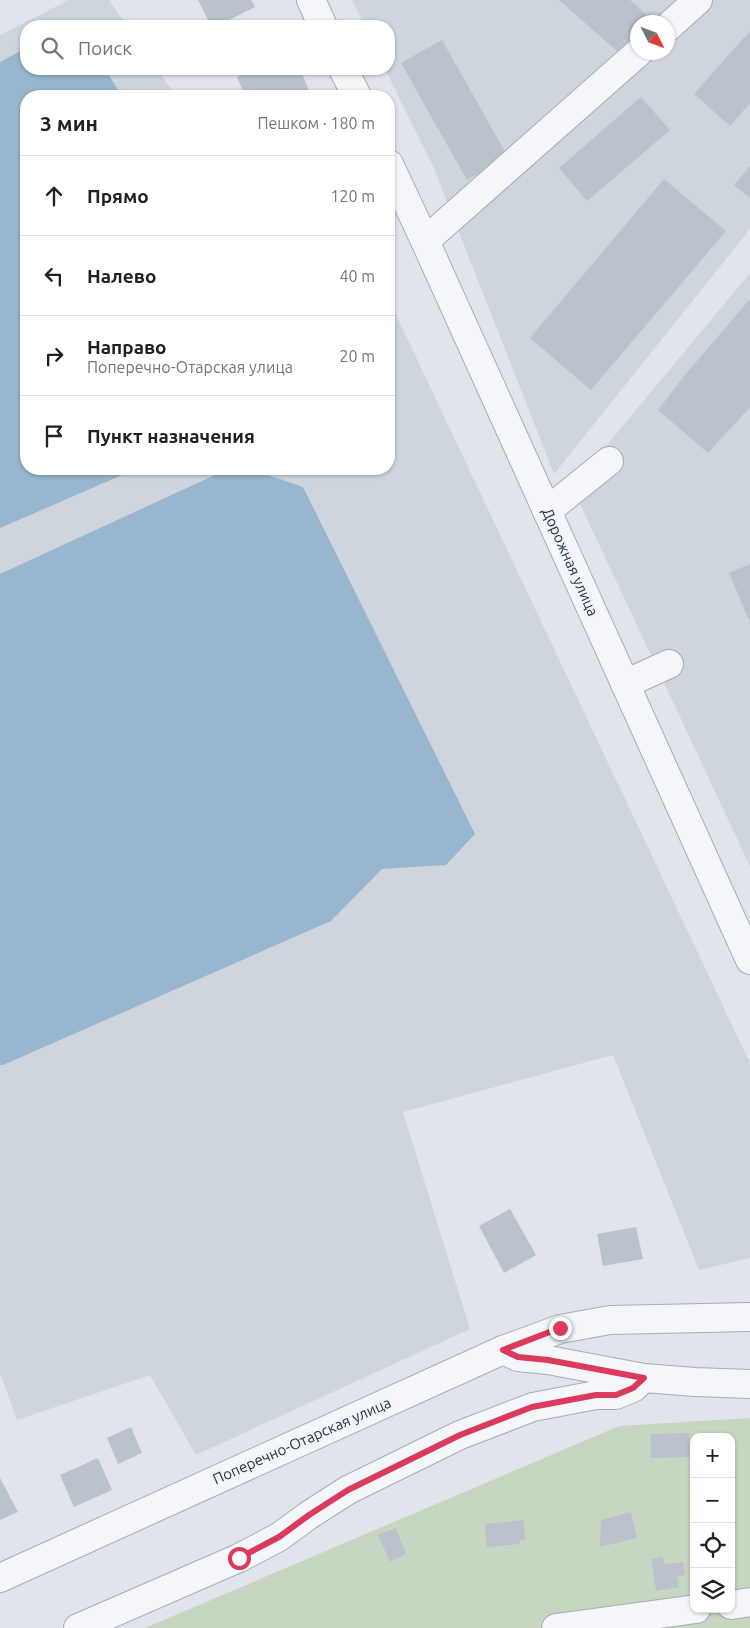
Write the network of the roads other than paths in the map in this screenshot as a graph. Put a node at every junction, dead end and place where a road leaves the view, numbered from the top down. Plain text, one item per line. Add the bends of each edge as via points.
1 (311, 0) edge
2 (698, 0) edge
3 (320, 20) edge
4 (675, 21) edge
5 (631, 60) edge
6 (346, 75) edge
7 (353, 90) edge
8 (395, 176) edge
9 (426, 241) junction
10 (609, 461) dead end
11 (547, 511) junction
12 (670, 664) dead end
13 (625, 684) junction
14 (750, 960) edge
15 (750, 1317) edge
16 (503, 1350) junction
17 (644, 1378) junction
18 (750, 1384) edge
19 (0, 1578) edge
20 (750, 1602) edge
21 (735, 1604) edge
22 (690, 1610) edge
23 (78, 1628) edge
24 (556, 1628) edge

1 - 3 street
2 - 4 street
5 - 9 street
6 - 7 street
8 - 9 street, Дорожная улица
9 - 11 street, Дорожная улица
10 - 11 street
11 - 13 street, Дорожная улица
12 - 13 street
13 - 14 street, Дорожная улица
15 - 16 street, Поперечно-Отарская улица via 610,1320 560,1328
16 - 17 street via 518,1357
16 - 19 street, Поперечно-Отарская улица
17 - 18 street
17 - 23 street via 633,1388 616,1395 596,1395 532,1407 460,1435 348,1490 279,1537 239,1558
20 - 21 street
22 - 24 street

